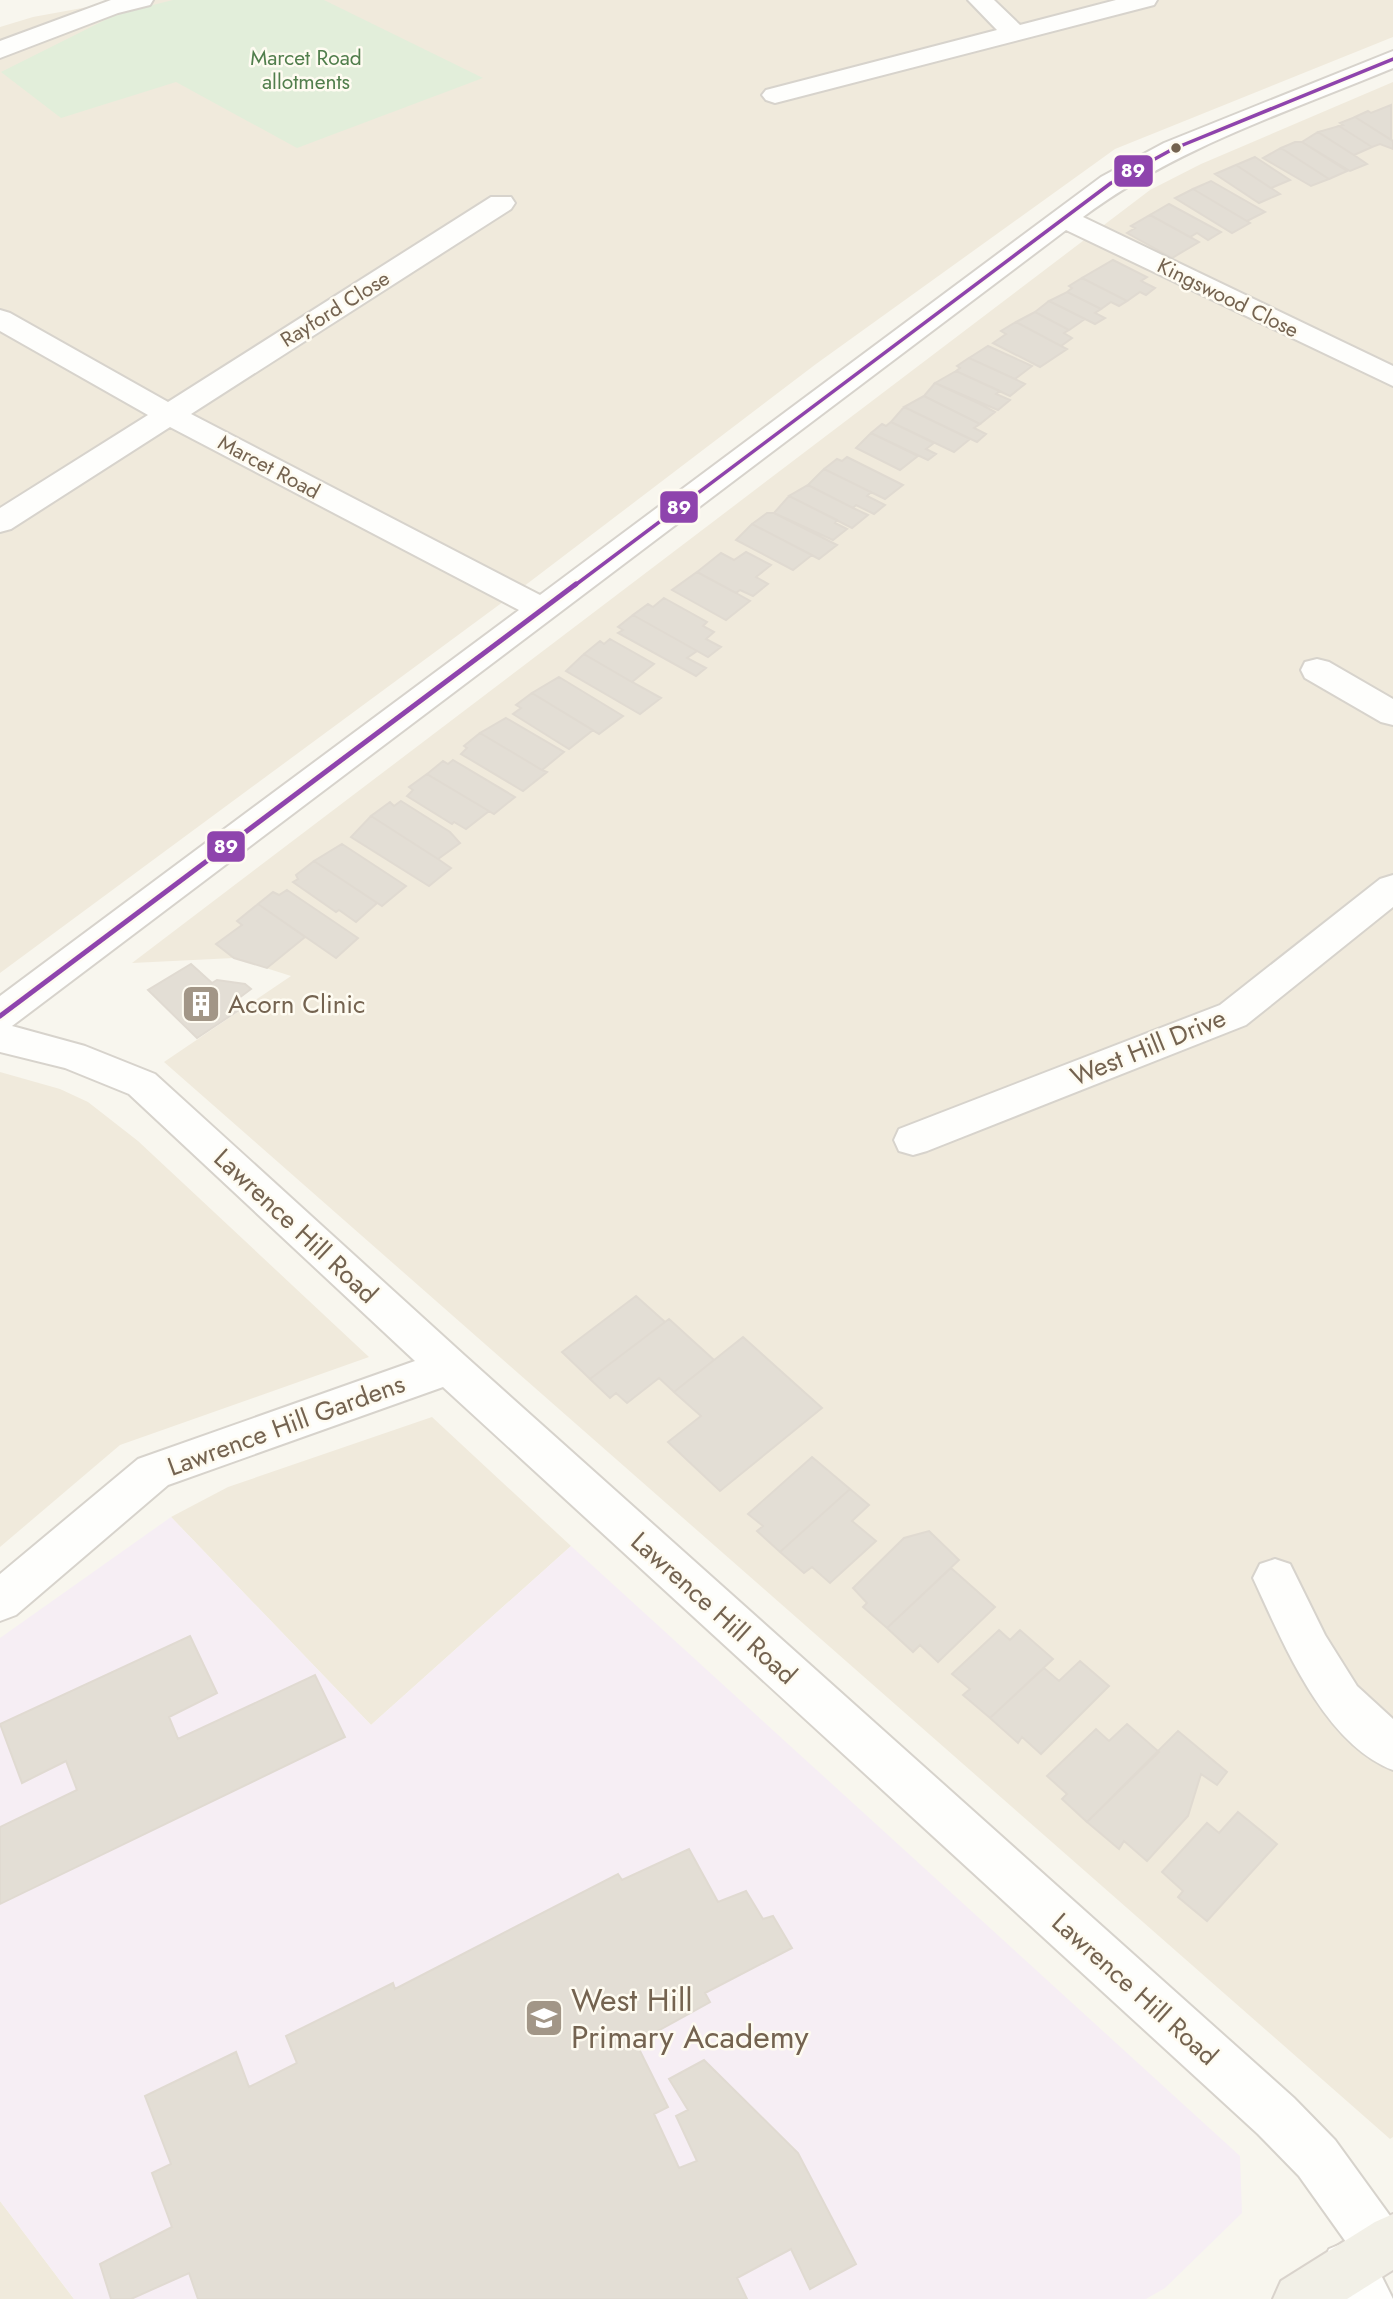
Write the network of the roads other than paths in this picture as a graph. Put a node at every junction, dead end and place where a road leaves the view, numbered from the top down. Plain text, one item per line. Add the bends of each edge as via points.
1 (141, 0) edge
2 (980, 0) edge
3 (1145, 0) edge
4 (106, 4) edge
5 (1014, 33) junction
6 (0, 50) edge
7 (1379, 73) edge
8 (775, 95) dead end
9 (501, 203) dead end
10 (1063, 218) junction
11 (0, 319) edge
12 (1393, 377) edge
13 (168, 414) junction
14 (0, 522) edge
15 (542, 609) junction
16 (1317, 670) dead end
17 (1393, 714) edge
18 (1393, 888) edge
19 (0, 1016) edge
20 (0, 1038) edge
21 (913, 1140) dead end
22 (449, 1367) junction
23 (1275, 1578) dead end
24 (0, 1601) edge
25 (1393, 1749) edge
26 (1372, 2263) edge
27 (1299, 2299) edge

1 - 4 street
2 - 5 street
3 - 5 street
4 - 6 street
5 - 8 street
7 - 10 street via 1173,149 1111,183
9 - 13 street, Rayford Close
10 - 12 street, Kingswood Close
10 - 15 street
11 - 13 street, Marcet Road
13 - 14 street, Rayford Close
13 - 15 street, Marcet Road
15 - 19 street
16 - 17 street
18 - 21 street, West Hill Drive via 1233,1015
20 - 22 street, Lawrence Hill Road via 88,1059 142,1084
22 - 24 street, Lawrence Hill Gardens via 153,1472
22 - 26 street, Lawrence Hill Road via 1276,2116 1317,2158
23 - 25 street via 1309,1649 1341,1701
26 - 27 main road

